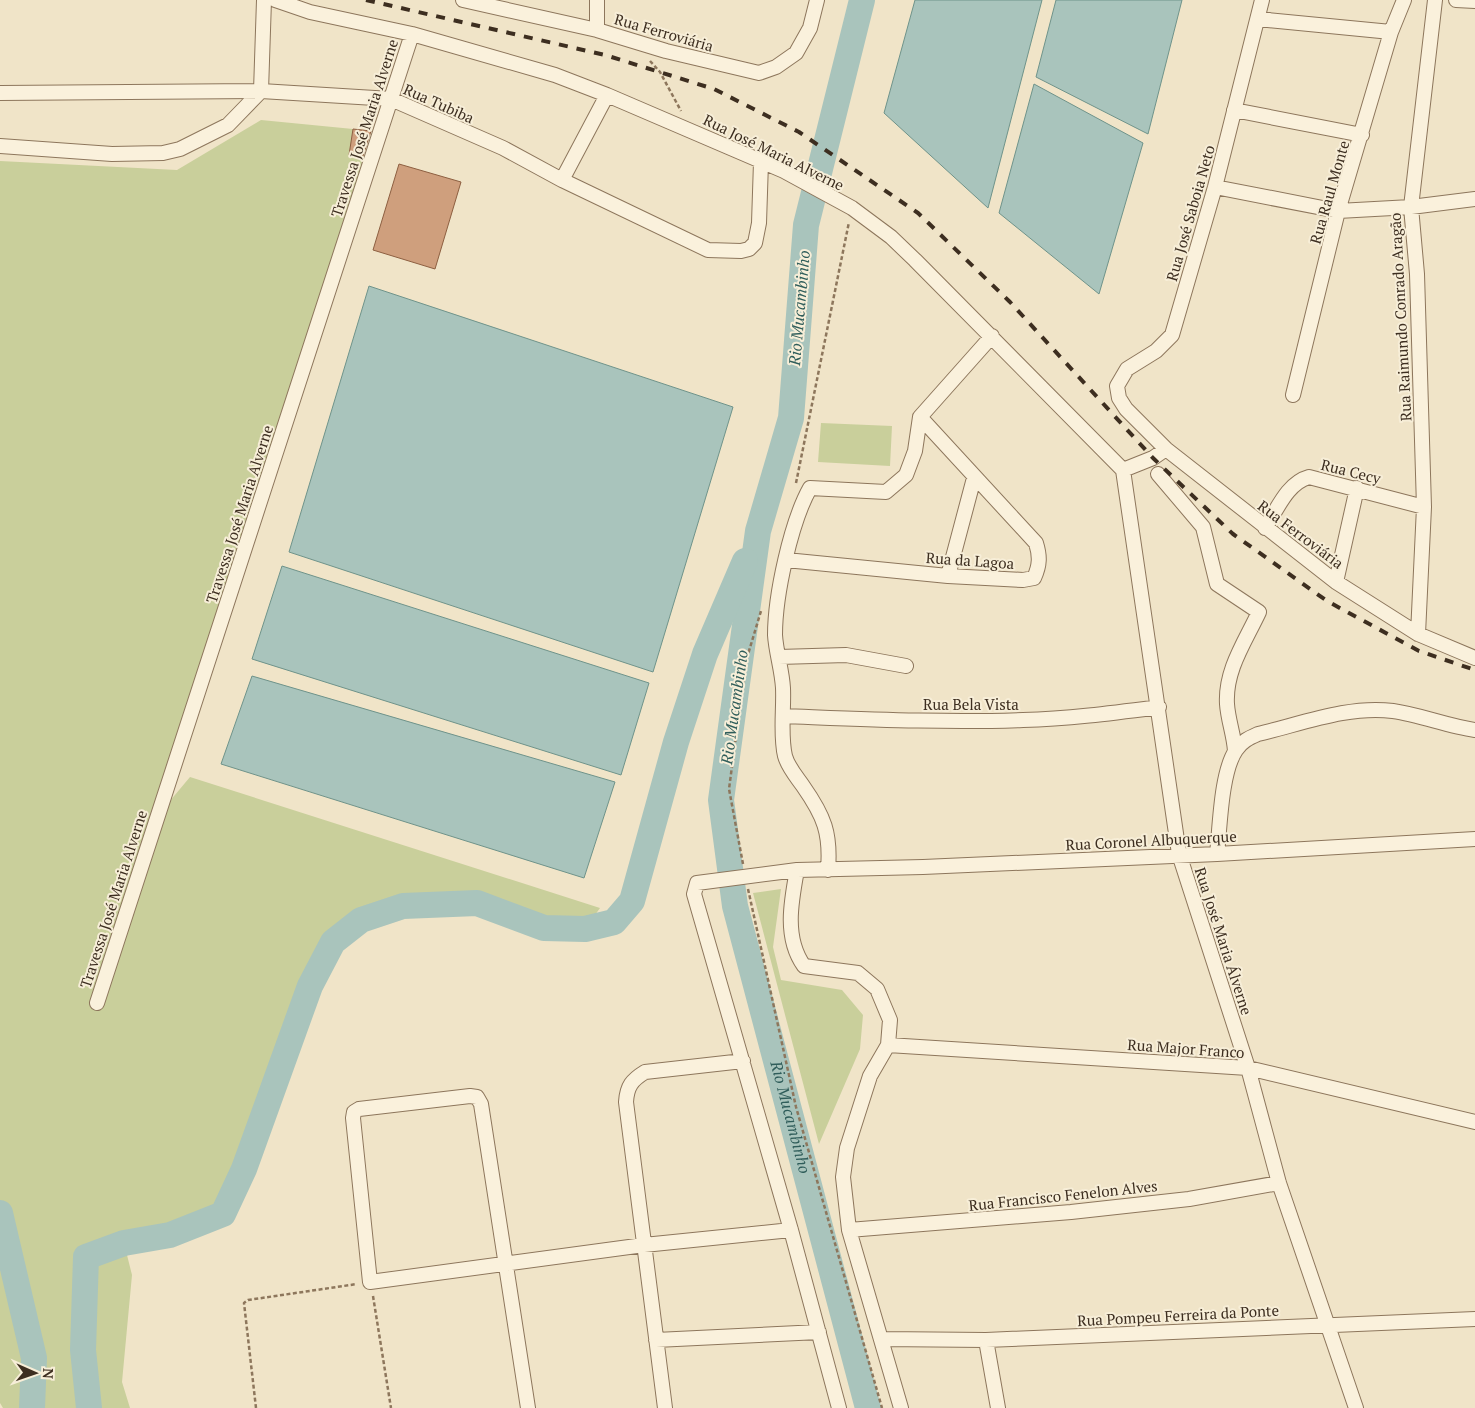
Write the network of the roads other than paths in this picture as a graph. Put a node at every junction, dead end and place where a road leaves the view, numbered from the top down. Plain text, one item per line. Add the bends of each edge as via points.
1 (264, 0) edge
2 (275, 0) edge
3 (463, 0) edge
4 (597, 0) edge
5 (817, 0) edge
6 (1262, 0) edge
7 (1404, 0) edge
8 (1435, 0) edge
9 (1456, 0) edge
10 (1475, 1) edge
11 (1258, 20) junction
12 (597, 30) junction
13 (1391, 32) junction
14 (412, 34) junction
15 (261, 91) junction
16 (0, 93) edge
17 (607, 95) junction
18 (391, 99) junction
19 (1234, 110) junction
20 (1362, 135) junction
21 (0, 146) edge
22 (761, 162) junction
23 (562, 180) junction
24 (1215, 187) junction
25 (1475, 198) edge
26 (1411, 207) junction
27 (1338, 212) junction
28 (992, 336) junction
29 (1293, 395) dead end
30 (1126, 410) joint
31 (920, 417) junction
32 (1166, 449) junction
33 (1123, 470) junction
34 (1158, 474) dead end
35 (974, 478) junction
36 (1357, 488) junction
37 (1424, 507) junction
38 (1265, 528) junction
39 (786, 560) junction
40 (948, 576) junction
41 (1336, 582) junction
42 (1418, 634) junction
43 (779, 657) junction
44 (1475, 658) edge
45 (906, 666) dead end
46 (1159, 707) junction
47 (783, 716) junction
48 (1475, 730) edge
49 (1236, 751) junction
50 (1475, 839) edge
51 (1179, 854) junction
52 (1217, 854) junction
53 (797, 870) junction
54 (828, 870) junction
55 (97, 1003) dead end
56 (888, 1045) junction
57 (743, 1060) junction
58 (1248, 1068) junction
59 (1475, 1122) edge
60 (1279, 1183) junction
61 (791, 1230) junction
62 (848, 1230) junction
63 (644, 1244) junction
64 (505, 1264) junction
65 (1475, 1319) edge
66 (1328, 1325) junction
67 (819, 1332) junction
68 (881, 1339) junction
69 (656, 1340) junction
70 (986, 1340) junction
71 (528, 1408) edge
72 (665, 1408) edge
73 (839, 1408) edge
74 (901, 1408) edge
75 (998, 1408) edge
76 (1356, 1408) edge

1 - 15 street
2 - 14 street, Rua José Maria Alverne via 310,12
3 - 12 street, Rua Ferroviária
4 - 12 street
5 - 12 street, Rua Ferroviária via 810,28 796,53 776,68 759,73 666,51
6 - 11 street, Rua José Saboia Neto
7 - 13 street, Rua Raul Monte
8 - 26 street, Rua Raimundo Conrado Aragão
9 - 10 street
11 - 13 street
11 - 19 street, Rua José Saboia Neto
13 - 20 street, Rua Raul Monte
14 - 17 street, Rua José Maria Alverne via 555,74
14 - 18 street, Travessa José Maria Alverne
15 - 16 street, Rua Tubiba
15 - 18 street, Rua Tubiba
15 - 21 street via 228,125 180,149 148,154 112,154
17 - 22 street, Rua José Maria Alverne
17 - 23 street
18 - 23 street, Rua Tubiba via 503,148
18 - 55 street, Travessa José Maria Alverne
19 - 20 street
19 - 24 street, Rua José Saboia Neto
20 - 27 street, Rua Raul Monte
22 - 23 street, Rua Tubiba via 758,237 749,249 732,252 708,250
22 - 28 street, Rua José Maria Alverne via 852,208 891,237
24 - 27 street
24 - 30 street, Rua José Saboia Neto via 1172,336 1156,352 1127,369 1117,386
25 - 26 street
26 - 27 street
26 - 37 street, Rua Raimundo Conrado Aragão
27 - 29 street, Rua Raul Monte
28 - 31 street
28 - 33 street, Rua José Maria Alverne
30 - 32 street, Rua Ferroviária
31 - 35 street, Rua da Lagoa
31 - 39 street via 915,451 906,475 886,492 810,488 797,518
32 - 33 street
32 - 38 street, Rua Ferroviária
33 - 46 street, Rua José Maria Álverne
34 - 49 street via 1203,527 1217,584 1259,612 1232,668 1227,686 1227,706
35 - 40 street
35 - 40 street, Rua da Lagoa via 1036,543 1039,567 1034,578 1023,580
36 - 37 street, Rua Cecy
36 - 38 street, Rua Cecy via 1309,477 1299,480
36 - 41 street
37 - 42 street, Rua Raimundo Conrado Aragão
38 - 41 street, Rua Ferroviária
39 - 40 street, Rua da Lagoa
39 - 43 street via 776,625
41 - 42 street, Rua Ferroviária
42 - 44 street, Rua Ferroviária
43 - 45 street via 846,655
43 - 47 street
46 - 47 street, Rua Bela Vista via 1096,716 1023,720 903,721
46 - 51 street, Rua José Maria Álverne
47 - 54 street via 786,757 827,826 830,847
48 - 49 street via 1394,711 1354,711 1258,734 1245,740
49 - 52 street via 1224,786
50 - 52 street, Rua Coronel Albuquerque
51 - 52 street, Rua Coronel Albuquerque
51 - 54 street, Rua Coronel Albuquerque
51 - 58 street, Rua José Maria Álverne
53 - 54 street, Rua Coronel Albuquerque
53 - 56 street via 790,927 798,957 804,966 858,973 870,982 884,1003 890,1020
53 - 57 street, Rua Coronel Albuquerque via 702,881 696,886 694,894
56 - 58 street, Rua Major Franco
56 - 62 street via 870,1076 847,1148 843,1177
57 - 61 street
57 - 63 street via 645,1072 627,1088 626,1102
58 - 59 street, Rua Major Franco
58 - 60 street, Rua José Maria Álverne
60 - 62 street, Rua Francisco Fenelon Alves via 1071,1212
60 - 66 street, Rua José Maria Álverne
61 - 63 street
61 - 67 street
62 - 68 street
63 - 64 street
63 - 69 street
64 - 64 street via 481,1104 477,1098 470,1096 354,1112 352,1118 370,1282
64 - 71 street
65 - 66 street, Rua Pompeu Ferreira da Ponte
66 - 70 street, Rua Pompeu Ferreira da Ponte
66 - 76 street, Rua José Maria Álverne
67 - 69 street
67 - 73 street
68 - 70 street, Rua Pompeu Ferreira da Ponte
68 - 74 street
69 - 72 street
70 - 75 street

